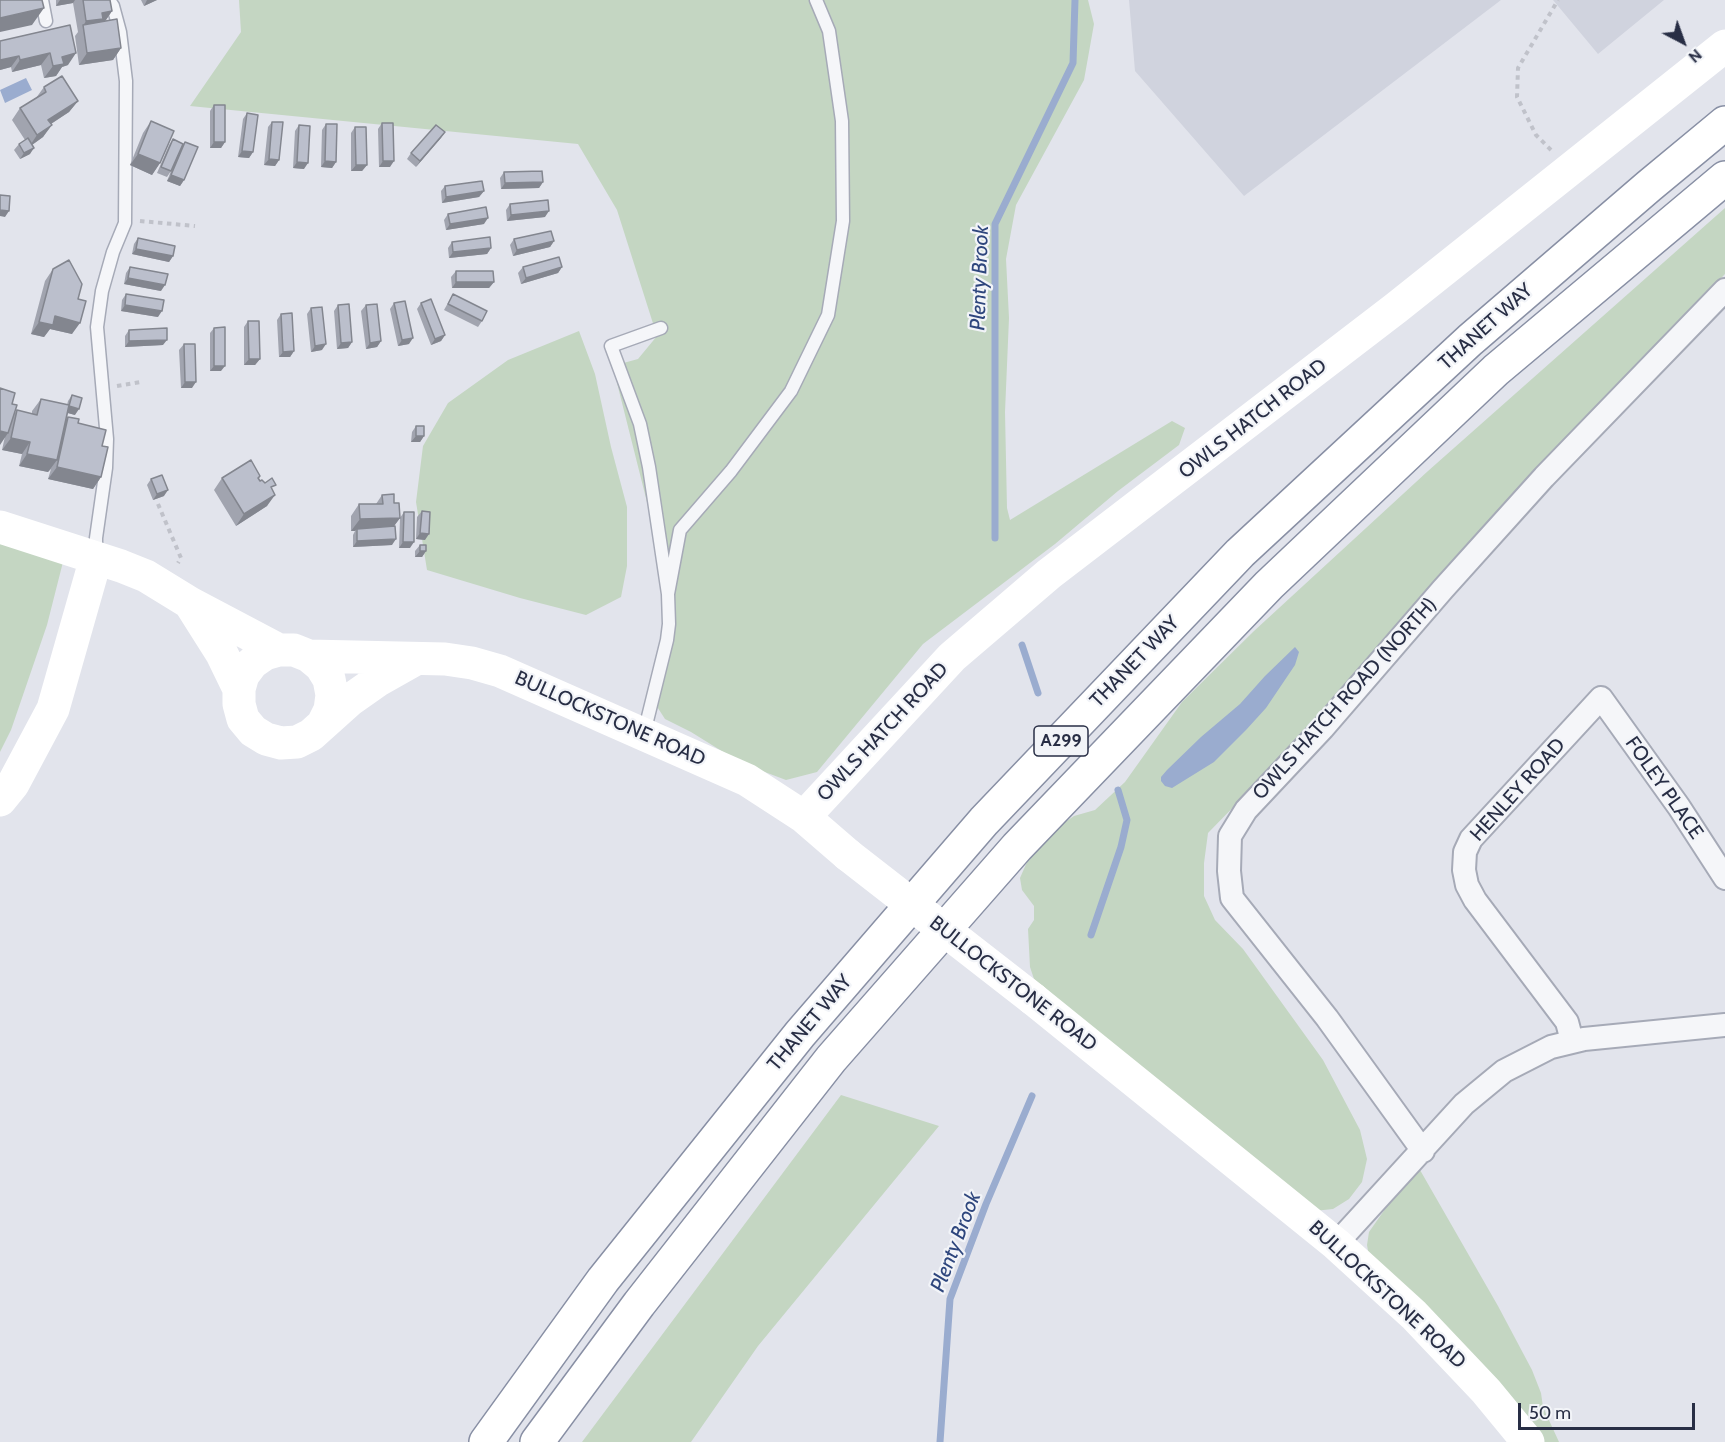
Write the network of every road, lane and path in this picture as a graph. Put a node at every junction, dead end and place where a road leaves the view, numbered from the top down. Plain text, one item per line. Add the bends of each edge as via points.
1 (42, 0) edge
2 (109, 0) edge
3 (816, 0) edge
4 (1558, 0) edge
5 (46, 21) edge
6 (1725, 46) edge
7 (1725, 123) edge
8 (1570, 170) junction
9 (1725, 178) edge
10 (124, 223) junction
11 (195, 226) dead end
12 (1725, 290) edge
13 (661, 328) dead end
14 (158, 504) dead end
15 (0, 527) edge
16 (96, 558) junction
17 (162, 585) junction
18 (668, 594) junction
19 (190, 603) junction
20 (294, 653) junction
21 (417, 658) junction
22 (239, 689) junction
23 (1601, 698) joint
24 (323, 724) junction
25 (644, 733) junction
26 (0, 800) edge
27 (804, 817) junction
28 (1725, 878) edge
29 (1725, 1025) edge
30 (1572, 1041) junction
31 (1423, 1151) junction
32 (1336, 1244) junction
33 (486, 1442) edge
34 (537, 1442) edge
35 (1528, 1442) edge

1 - 5 lane
2 - 10 lane via 120,32 126,81
3 - 18 lane via 829,31 842,121 843,221 828,315 791,391 731,471 680,530
4 - 8 path via 1518,68 1517,97 1536,135
6 - 8 main road, OWLS HATCH ROAD
7 - 33 main road, THANET WAY / A299 via 1470,340 1240,553 984,821 792,1043 603,1280
8 - 27 main road, OWLS HATCH ROAD via 1049,574 952,657
9 - 34 main road, THANET WAY / A299 via 1496,370 1294,561 1017,847 831,1059 639,1304
10 - 11 path via 144,220
10 - 16 lane via 102,291 97,327 106,468
12 - 31 street, OWLS HATCH ROAD (NORTH) via 1537,485 1246,810 1230,836 1232,898 1327,1018
13 - 18 lane via 611,346 640,424
14 - 17 path via 181,558
15 - 16 main road, BULLOCKSTONE ROAD
16 - 17 main road, BULLOCKSTONE ROAD
16 - 26 main road via 53,709 14,784
17 - 19 main road, BULLOCKSTONE ROAD
18 - 25 lane via 669,624
19 - 20 main road, BULLOCKSTONE ROAD
19 - 22 main road, BULLOCKSTONE ROAD
20 - 21 main road, BULLOCKSTONE ROAD
20 - 22 main road, BULLOCKSTONE ROAD via 265,654 243,675
20 - 24 main road, BULLOCKSTONE ROAD via 321,666 329,679 332,695
21 - 24 main road, BULLOCKSTONE ROAD via 377,681
21 - 25 main road, BULLOCKSTONE ROAD via 472,663 500,671
22 - 24 main road, BULLOCKSTONE ROAD via 243,718 266,739 297,742
23 - 28 street, FOLEY PLACE
23 - 30 street, HENLEY ROAD via 1470,839 1464,852 1467,885 1475,900 1567,1022
25 - 27 main road, BULLOCKSTONE ROAD via 747,780
27 - 32 main road, BULLOCKSTONE ROAD, bridge
29 - 30 street
30 - 31 street via 1504,1071 1464,1104
31 - 32 street
32 - 35 main road, BULLOCKSTONE ROAD via 1422,1323

